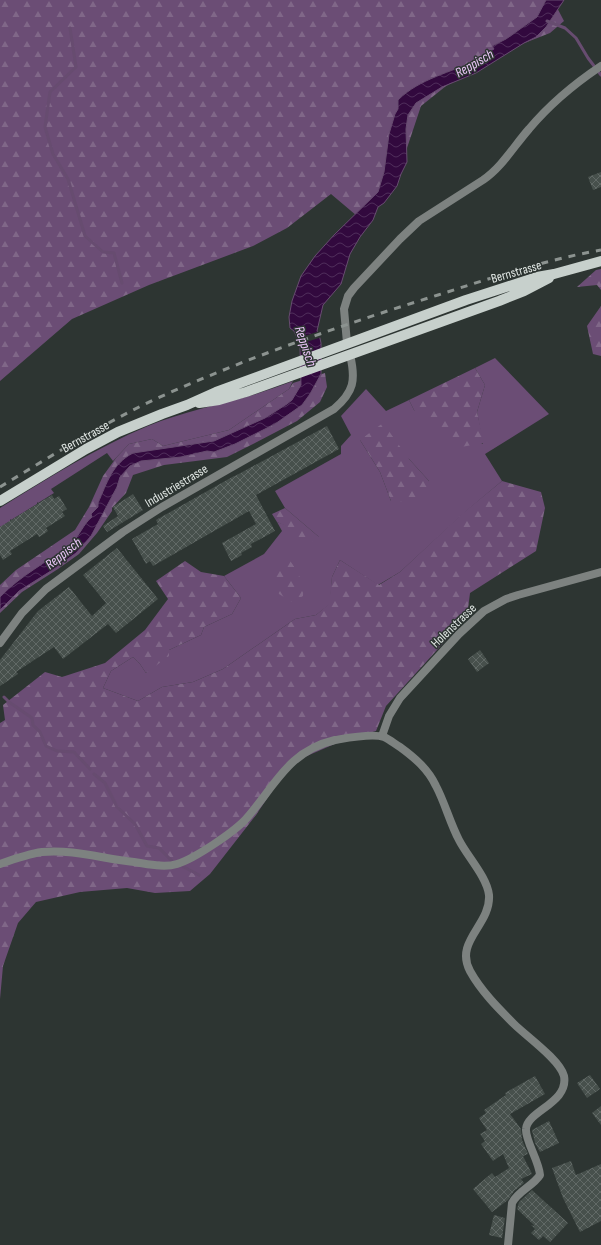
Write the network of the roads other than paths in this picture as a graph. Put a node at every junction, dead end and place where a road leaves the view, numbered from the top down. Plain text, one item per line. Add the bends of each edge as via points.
1 (598, 68) edge
2 (601, 261) edge
3 (554, 274) junction
4 (347, 343) junction
5 (350, 355) junction
6 (187, 405) junction
7 (0, 501) edge
8 (601, 572) edge
9 (0, 643) edge
10 (382, 736) junction
11 (0, 864) edge
12 (508, 1245) edge

1 - 4 street via 556,100 493,172 419,221 360,281 348,296 344,309
2 - 3 main road
3 - 4 main road, Bernstrasse via 536,277 466,300
3 - 5 main road, Bernstrasse via 539,284 506,298
4 - 5 main road
4 - 6 main road, Bernstrasse
5 - 6 main road, Bernstrasse via 234,396
5 - 9 street, Industriestrasse via 354,372 353,382 346,397 334,409 123,532 46,589 22,613
6 - 7 main road, Bernstrasse via 99,442
8 - 10 street, Holenstrasse via 518,595 484,611 459,634 400,698 389,716
10 - 11 street via 343,739 325,743 308,751 283,771 240,826 180,863 154,865 77,853 48,852
10 - 12 street via 417,760 429,773 457,836 486,885 489,896 486,910 466,949 465,959 469,970 495,1004 555,1062 563,1075 562,1087 553,1101 526,1126 540,1175 512,1202

